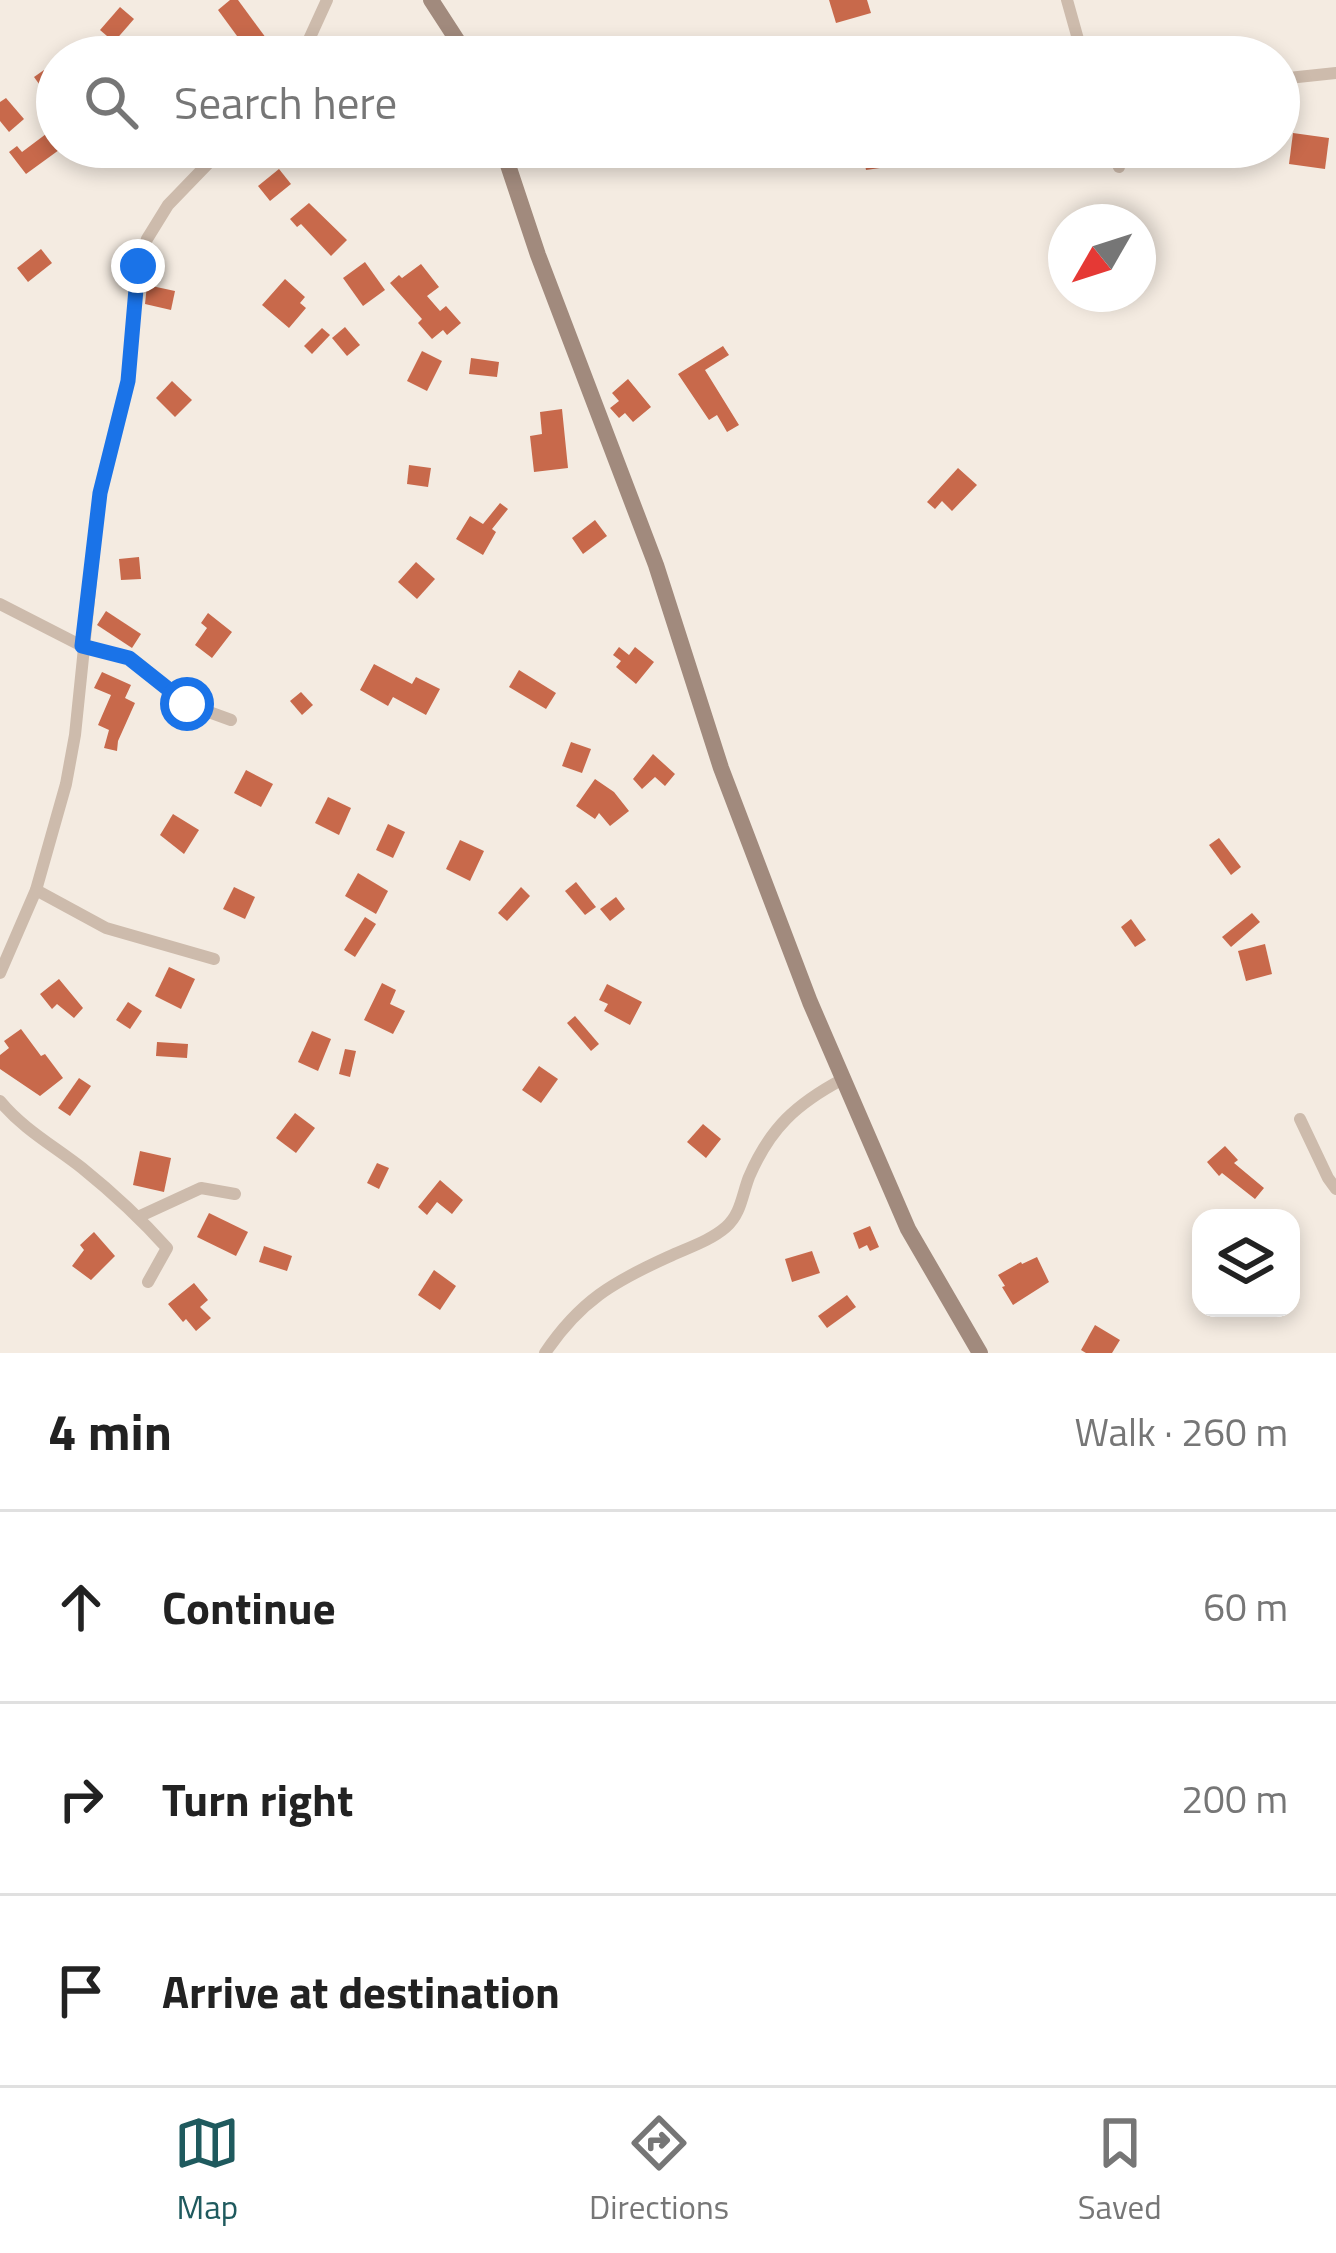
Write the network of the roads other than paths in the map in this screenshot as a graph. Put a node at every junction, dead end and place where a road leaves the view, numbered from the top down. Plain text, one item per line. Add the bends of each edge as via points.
1 (327, 0) edge
2 (430, 0) edge
3 (1067, 0) edge
4 (311, 36) edge
5 (457, 36) edge
6 (1077, 36) edge
7 (1336, 73) edge
8 (1300, 77) edge
9 (204, 168) edge
10 (509, 168) edge
11 (0, 604) edge
12 (82, 646) junction
13 (231, 721) dead end
14 (35, 890) junction
15 (214, 959) dead end
16 (0, 974) edge
17 (843, 1079) junction
18 (0, 1101) edge
19 (1300, 1119) dead end
20 (1336, 1189) edge
21 (235, 1194) dead end
22 (139, 1216) junction
23 (148, 1282) dead end
24 (545, 1353) edge
25 (980, 1353) edge

1 - 4 street
2 - 5 street
3 - 6 street
7 - 8 street
9 - 12 street via 168,205 138,266 128,381 100,493
10 - 17 street via 656,565 721,767
11 - 12 street
12 - 13 street via 129,658 187,704
12 - 14 street via 66,784
14 - 15 street via 106,928
14 - 16 street
17 - 24 street via 782,1121 730,1224 591,1298
17 - 25 street via 908,1229
18 - 22 street
19 - 20 street
21 - 22 street via 201,1188
22 - 23 street via 167,1248

